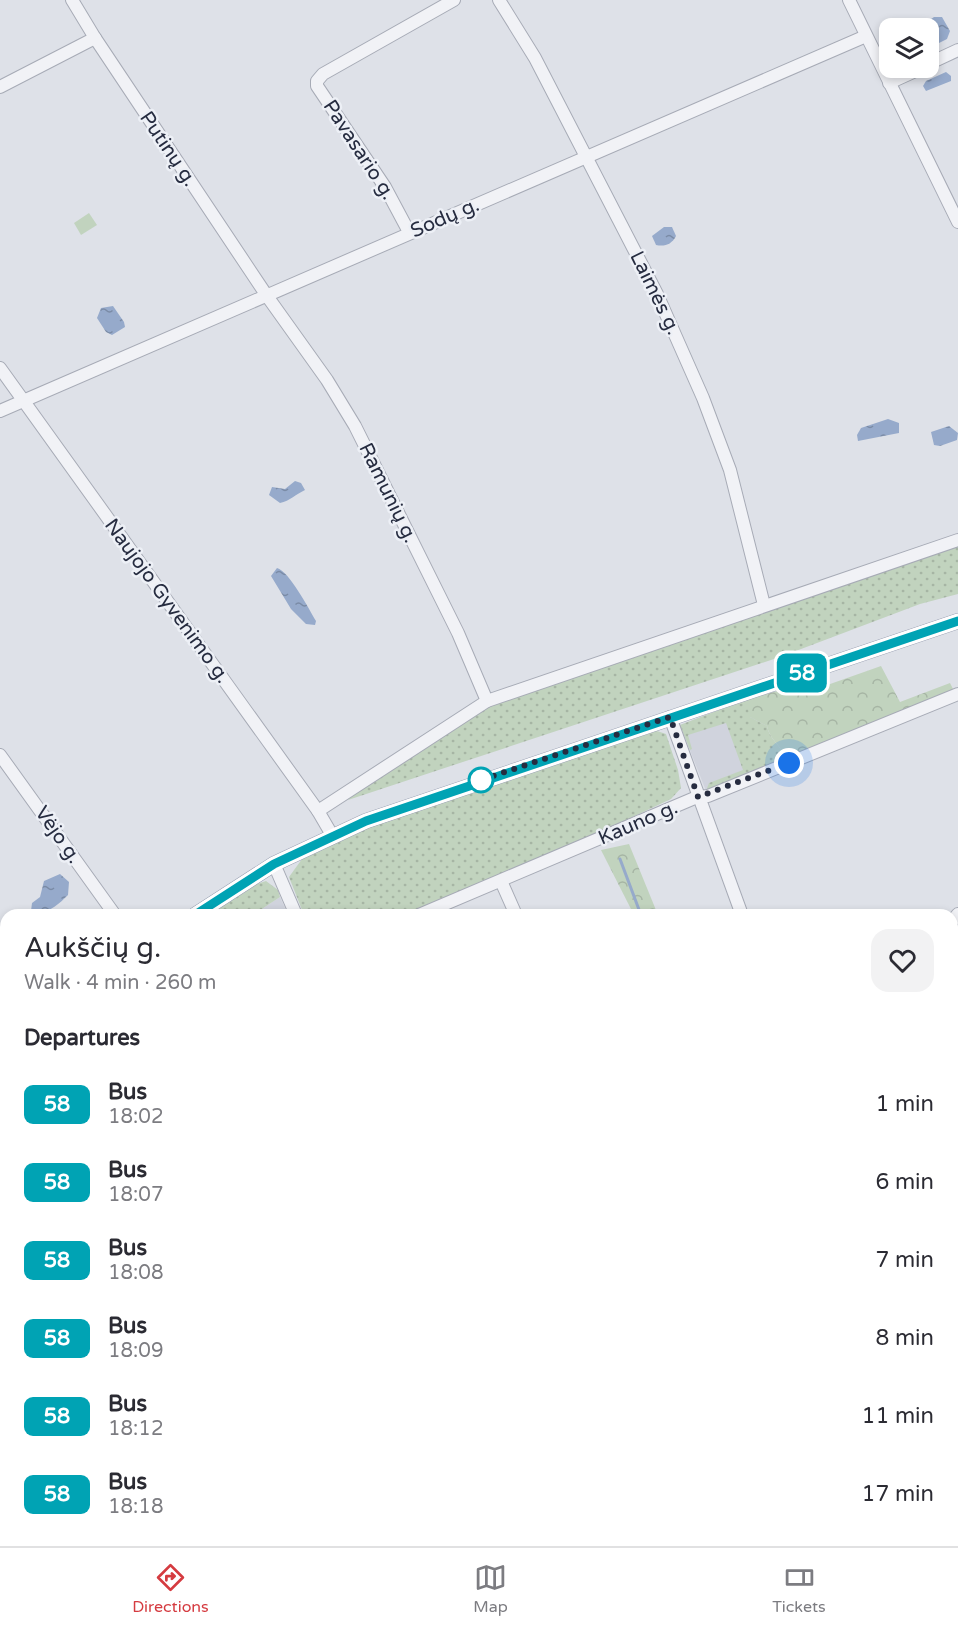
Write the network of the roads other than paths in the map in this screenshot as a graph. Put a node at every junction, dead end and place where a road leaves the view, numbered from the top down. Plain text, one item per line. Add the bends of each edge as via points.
1 (72, 0) edge
2 (454, 0) edge
3 (499, 0) edge
4 (849, 0) edge
5 (866, 36) junction
6 (95, 38) junction
7 (958, 50) edge
8 (939, 59) edge
9 (900, 78) edge
10 (889, 83) junction
11 (0, 87) edge
12 (587, 158) junction
13 (958, 222) edge
14 (409, 232) junction
15 (267, 296) junction
16 (0, 368) edge
17 (24, 401) junction
18 (0, 411) edge
19 (958, 540) edge
20 (764, 605) junction
21 (958, 621) edge
22 (957, 696) edge
23 (487, 701) junction
24 (670, 717) junction
25 (0, 755) edge
26 (698, 797) junction
27 (318, 811) junction
28 (332, 835) junction
29 (274, 864) junction
30 (501, 881) junction
31 (111, 909) edge
32 (204, 909) edge
33 (293, 909) edge
34 (433, 909) edge
35 (513, 909) edge
36 (740, 909) edge

1 - 6 street, Putinų g.
2 - 14 street, Pavasario g. via 317,81
3 - 12 street, Laimės g. via 517,26
4 - 5 street
5 - 10 street
5 - 12 street, Sodų g.
6 - 11 street
6 - 15 street, Putinų g.
7 - 8 street
9 - 10 street
10 - 13 street
12 - 14 street, Sodų g.
12 - 20 street, Laimės g. via 662,303 703,398 730,470
14 - 15 street, Sodų g.
15 - 17 street, Sodų g.
15 - 23 street, Ramunių g. via 304,345 355,426 458,633
16 - 17 street, Naujojo Gyvenimo g.
17 - 18 street, Sodų g.
17 - 27 street, Naujojo Gyvenimo g.
19 - 20 street
20 - 23 street
21 - 24 main road
22 - 26 street, Kauno g.
23 - 27 street
24 - 26 street
24 - 28 main road via 450,790
25 - 31 street, Vėjo g.
26 - 30 street, Kauno g.
26 - 36 street
27 - 28 street, Naujojo Gyvenimo g.
28 - 29 main road
29 - 32 main road
29 - 33 street
30 - 34 street, Kauno g.
30 - 35 street

